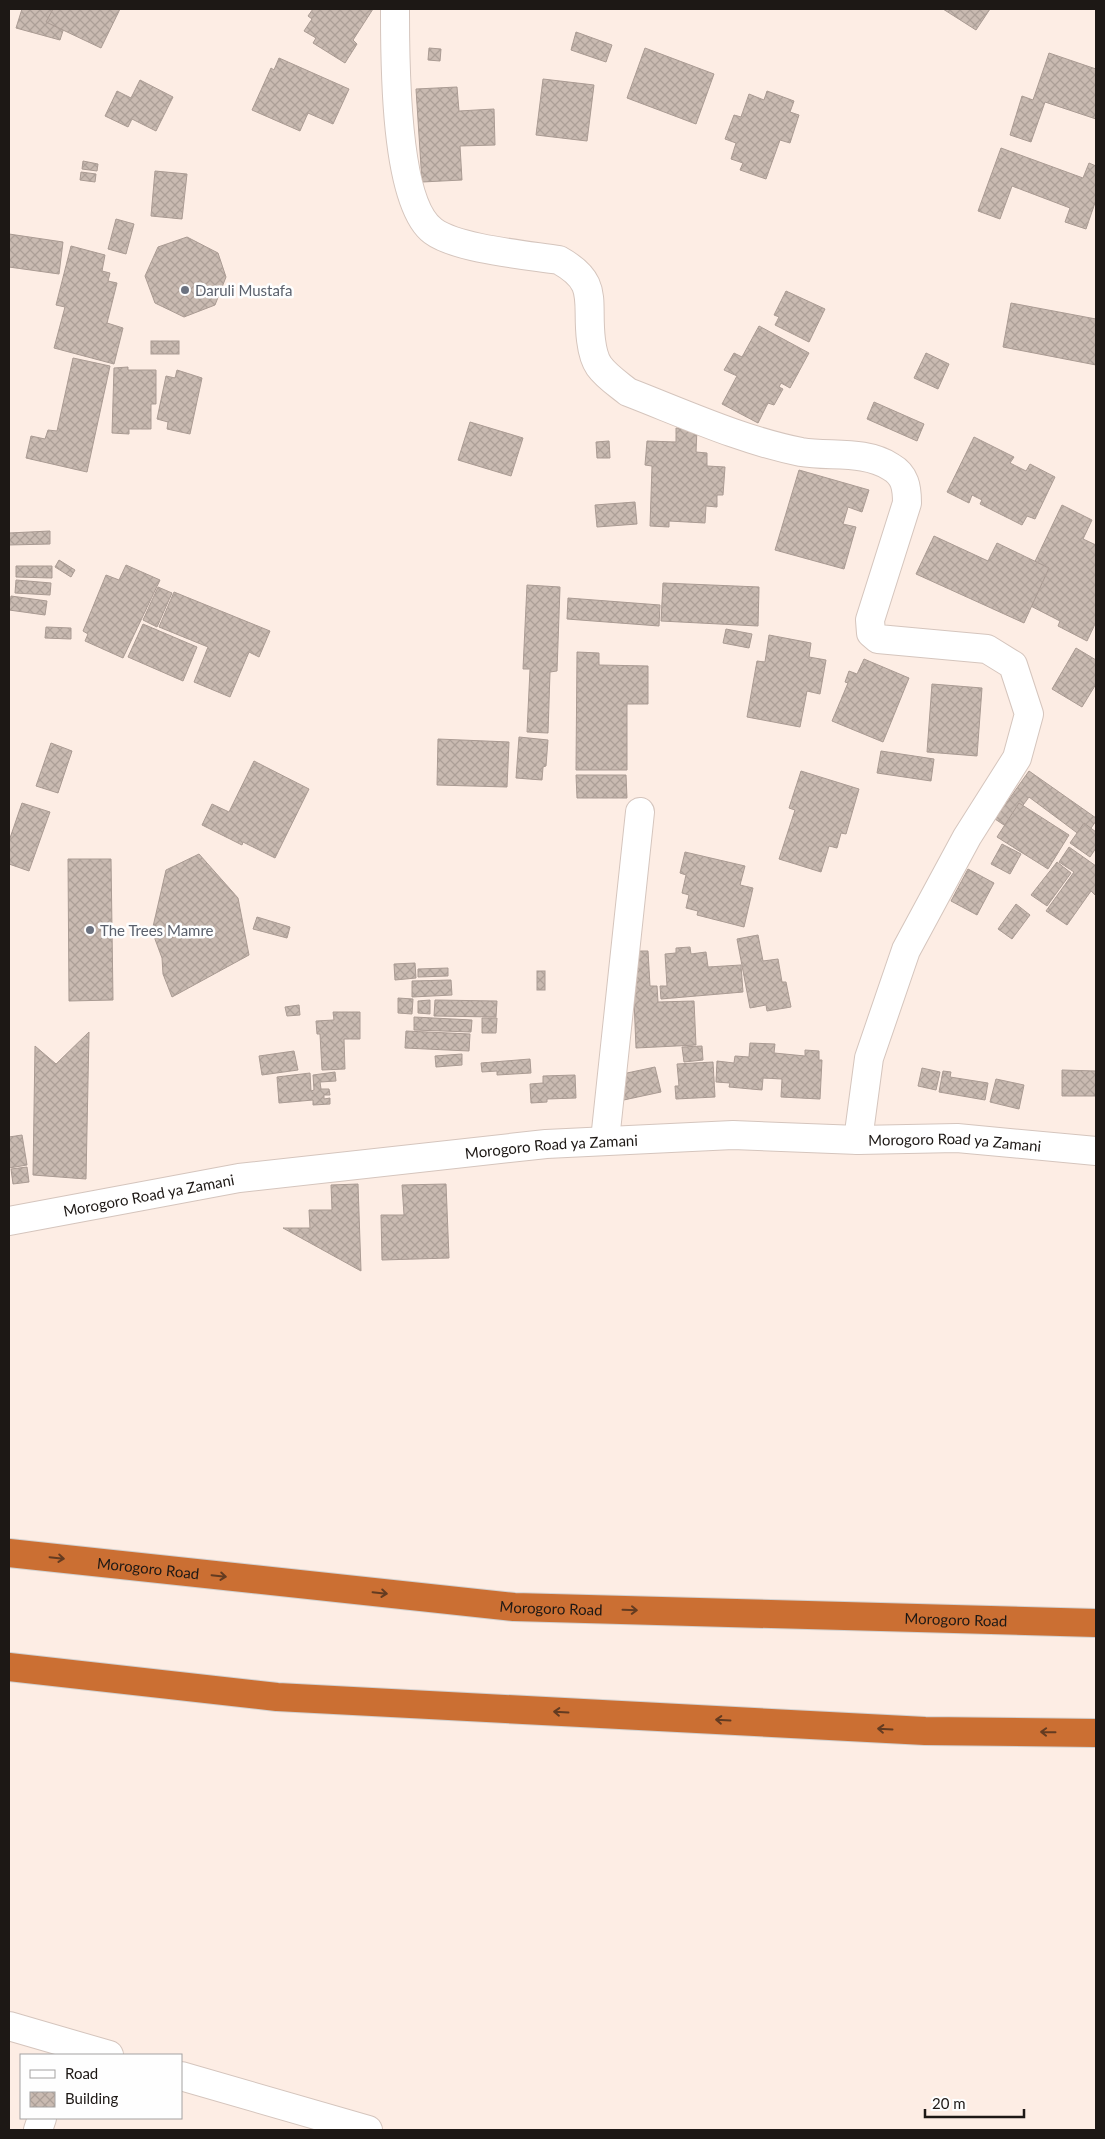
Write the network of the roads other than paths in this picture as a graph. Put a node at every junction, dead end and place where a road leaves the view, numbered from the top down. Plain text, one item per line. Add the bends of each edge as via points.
1 (395, 9) edge
2 (640, 812) dead end
3 (605, 1140) junction
4 (858, 1140) junction
5 (1096, 1151) edge
6 (9, 1221) edge
7 (9, 1553) edge
8 (1096, 1623) edge
9 (9, 1668) edge
10 (1096, 1733) edge
11 (9, 2026) edge
12 (64, 2049) edge
13 (102, 2054) edge
14 (182, 2076) edge
15 (368, 2130) edge

1 - 4 street via 400,141 406,179 415,206 432,231 462,244 559,260 571,267 588,288 591,302 589,326 598,365 628,392 750,439 802,452 868,458 891,466 906,483 907,503 870,620 871,633 878,639 987,650 1013,665 1029,714 1017,758 967,837 906,950 869,1058
2 - 3 street
3 - 4 street, Morogoro Road ya Zamani via 733,1135
3 - 6 street, Morogoro Road ya Zamani via 240,1178
4 - 5 street, Morogoro Road ya Zamani via 957,1138
7 -> 8 highway, Morogoro Road via 514,1607
10 -> 9 highway via 925,1731 277,1696
11 - 12 street
12 - 13 street
14 - 15 street

